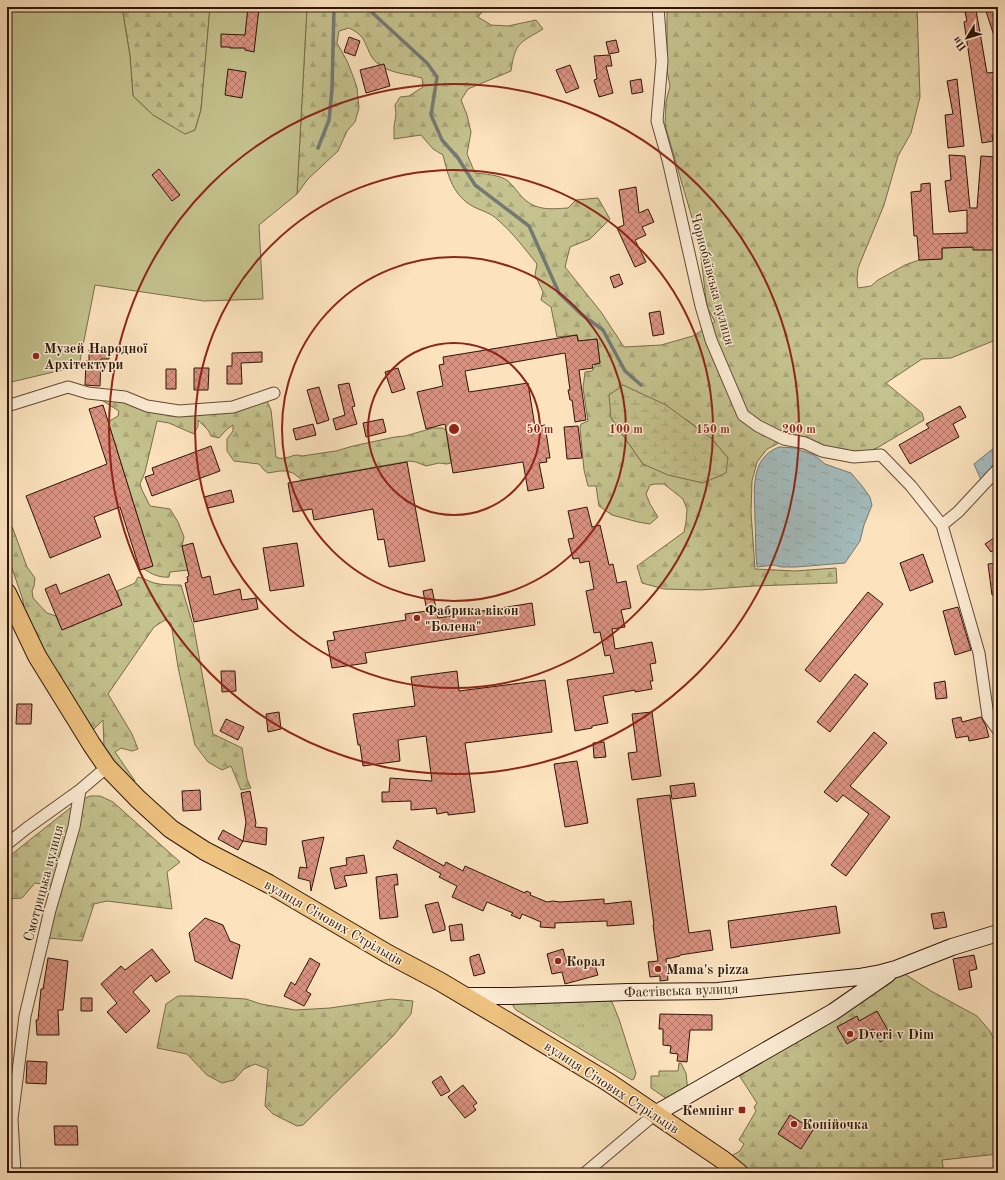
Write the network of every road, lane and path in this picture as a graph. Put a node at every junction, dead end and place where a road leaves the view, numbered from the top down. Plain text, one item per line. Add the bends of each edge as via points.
1 (658, 7) edge
2 (274, 393) dead end
3 (7, 406) edge
4 (998, 469) edge
5 (942, 525) junction
6 (7, 593) edge
7 (998, 730) edge
8 (107, 767) junction
9 (80, 790) junction
10 (7, 844) edge
11 (998, 933) edge
12 (896, 969) junction
13 (464, 996) junction
14 (511, 996) junction
15 (510, 1022) junction
16 (655, 1114) junction
17 (722, 1167) edge
18 (15, 1173) edge
19 (585, 1173) edge
20 (739, 1173) edge

1 - 5 street, Чорнобаївська вулиця via 662,61 658,121 701,306 711,340 743,415 784,439 805,444 822,452 854,457 881,455 911,486
2 - 3 street via 233,407 179,411 68,387
4 - 5 street via 958,512
5 - 7 street, Чорнобаївська вулиця via 979,653 988,716
6 - 8 main road, вулиця Січових Стрільців via 37,656
8 - 9 street
8 - 13 main road, вулиця Січових Стрільців via 171,829 205,851 269,884
9 - 10 street
9 - 18 street, Смотрицька вулиця via 74,827 50,910 25,1016 12,1119
11 - 12 main road, Фастівська вулиця via 952,947
12 - 14 main road, Фастівська вулиця via 859,977 718,991
12 - 16 main road, Фастівська вулиця via 833,1012
13 - 14 main road, Фастівська вулиця
13 - 15 main road, вулиця Січових Стрільців
14 - 15 main road via 505,1004
15 - 16 main road, вулиця Січових Стрільців
16 - 17 main road, вулиця Січових Стрільців
16 - 19 street
17 - 20 main road, вулиця Січових Стрільців

